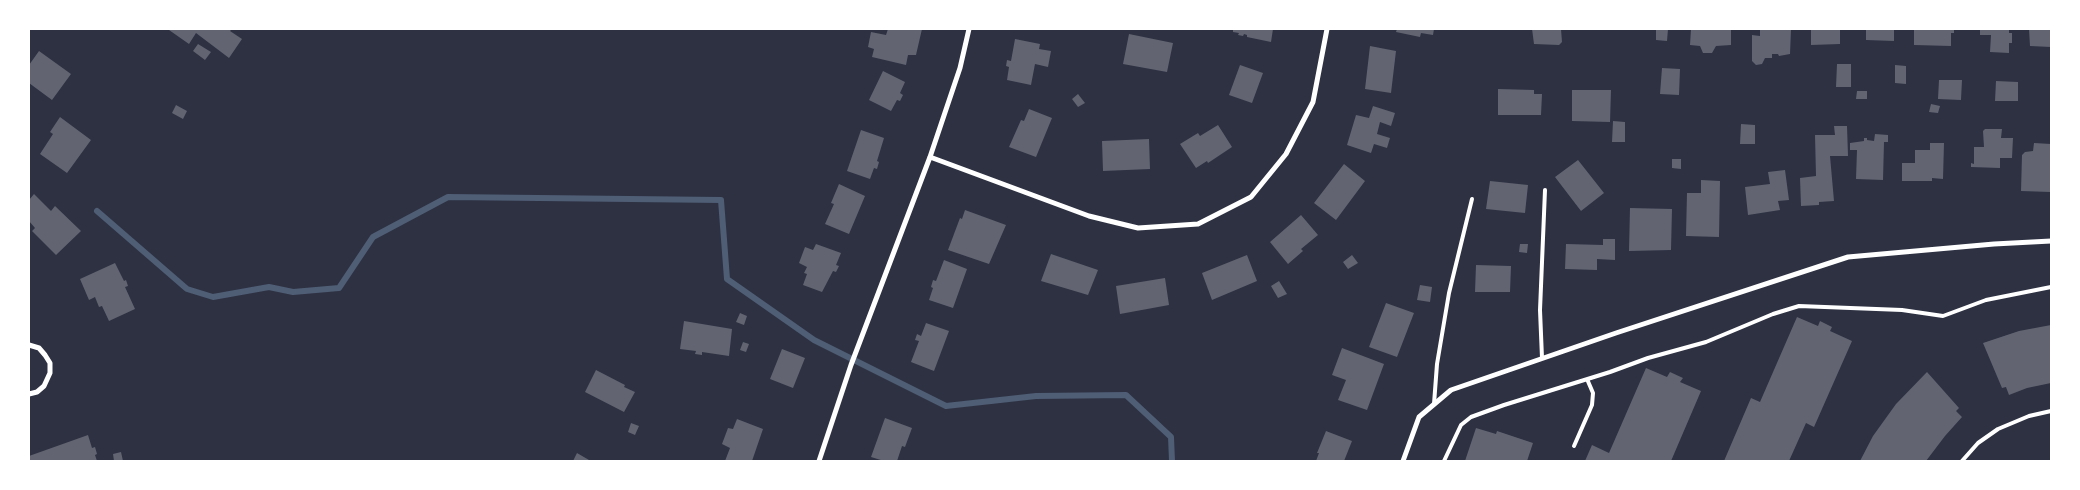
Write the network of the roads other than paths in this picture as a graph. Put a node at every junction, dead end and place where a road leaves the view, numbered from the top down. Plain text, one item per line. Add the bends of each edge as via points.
1 (970, 29) edge
2 (1326, 29) edge
3 (930, 157) junction
4 (1545, 190) dead end
5 (1472, 199) dead end
6 (2051, 241) edge
7 (2051, 287) edge
8 (29, 345) edge
9 (1542, 358) junction
10 (1587, 379) junction
11 (29, 394) edge
12 (1434, 404) junction
13 (2051, 411) edge
14 (1574, 446) dead end
15 (819, 461) edge
16 (1403, 461) edge
17 (1444, 461) edge
18 (1962, 461) edge

1 - 3 street
2 - 3 street via 1313,102 1286,154 1251,197 1198,224 1138,228 1089,216
3 - 15 street via 851,365
4 - 9 lane via 1540,310
5 - 12 lane via 1449,293
6 - 9 street via 1848,256
7 - 10 lane via 1986,300 1943,316 1902,310 1800,306 1706,342
8 - 11 street via 45,355 50,363 50,373 44,386
9 - 12 street via 1451,390
10 - 14 lane via 1593,393 1592,405
10 - 17 lane via 1472,417 1461,425
12 - 16 street via 1418,417
13 - 18 lane via 1998,429 1978,443

